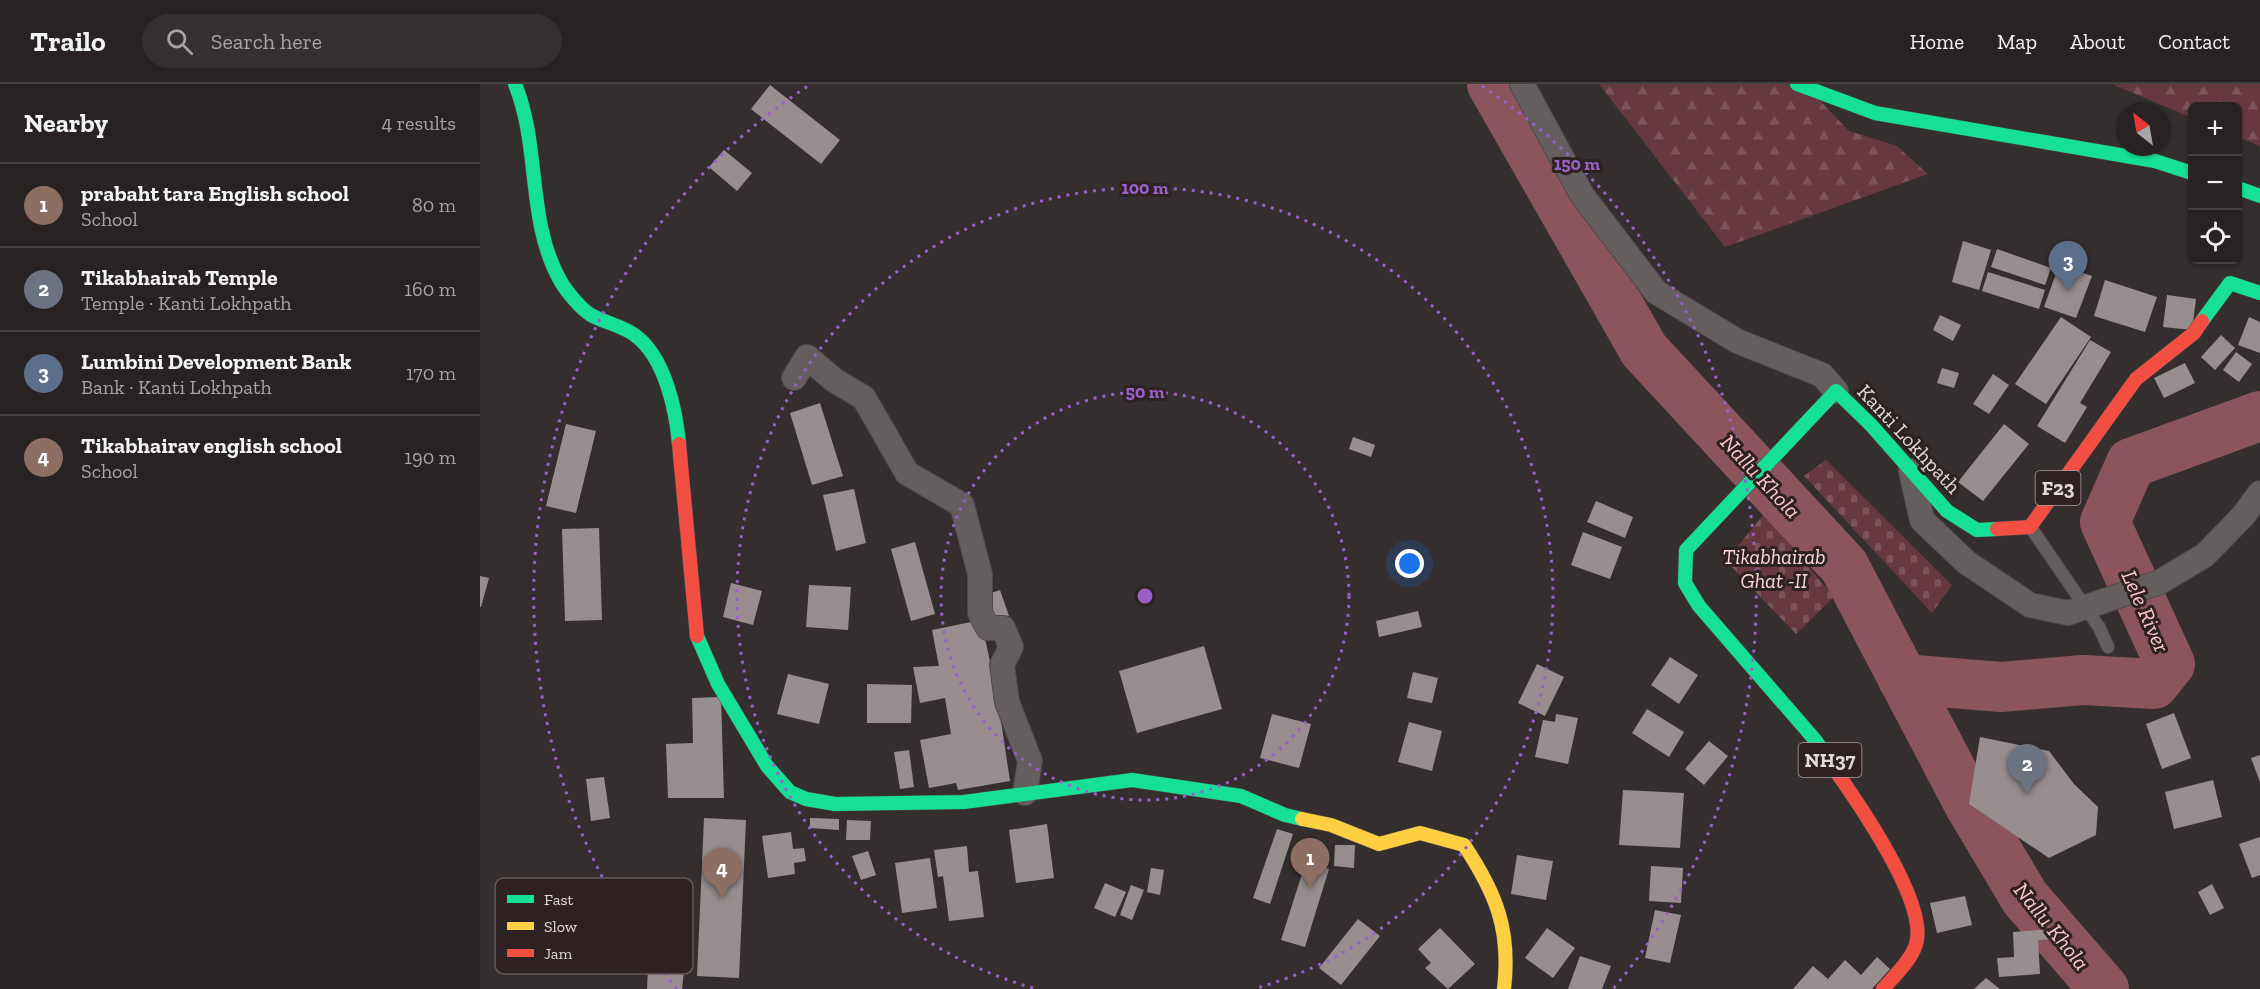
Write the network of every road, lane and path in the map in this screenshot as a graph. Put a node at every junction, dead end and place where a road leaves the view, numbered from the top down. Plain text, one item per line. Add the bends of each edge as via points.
1 (515, 84) edge
2 (1522, 84) edge
3 (1797, 84) edge
4 (2188, 171) edge
5 (2242, 189) edge
6 (2260, 196) edge
7 (2260, 293) edge
8 (794, 378) dead end
9 (1836, 391) junction
10 (1910, 468) junction
11 (2260, 494) edge
12 (2030, 527) junction
13 (2108, 647) dead end
14 (1026, 793) junction
15 (1504, 989) edge
16 (1883, 989) edge

1 - 14 main road via 526,111 545,251 562,284 589,314 635,335 648,348 665,381 678,430 696,633 718,684 767,766 790,792 835,804 964,802
2 - 9 street via 1582,195 1656,292 1737,341 1822,375
3 - 4 main road via 1875,113 2155,161
5 - 6 main road
7 - 12 main road, F23 via 2230,283 2194,333 2136,379
8 - 14 street via 807,357 864,398 907,473 962,505 980,574 980,613 988,628 1003,628 1011,647 1002,665 1007,702 1030,761
9 - 10 main road, Kanti Lokhpath / F23
9 - 16 main road, NH37 via 1686,550 1685,583 1699,606 1816,741 1876,830 1906,892 1917,940 1904,964
10 - 11 street via 1922,519 1966,562 2030,605 2068,613 2160,582 2205,555
10 - 12 main road, Kanti Lokhpath / F23 via 1947,511 1977,530
12 - 13 lane via 2099,627
14 - 15 main road via 1132,780 1241,796 1285,815 1331,825 1379,844 1420,833 1464,845 1491,888 1501,921 1508,961

